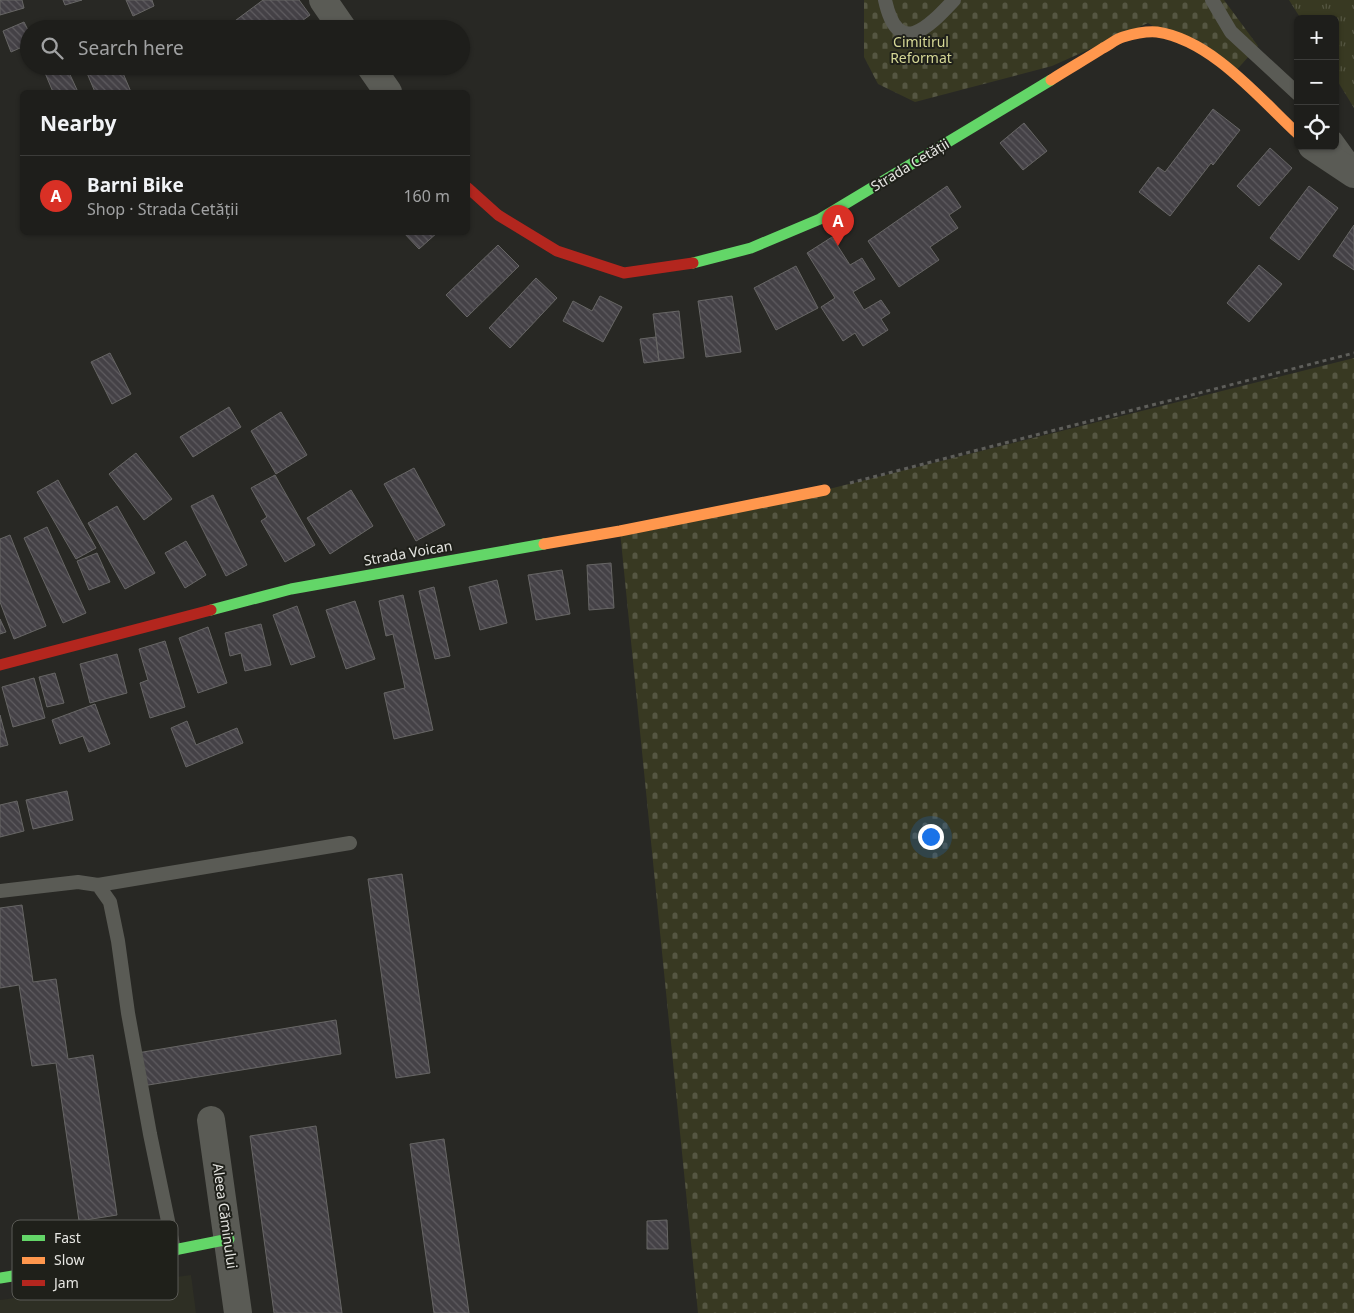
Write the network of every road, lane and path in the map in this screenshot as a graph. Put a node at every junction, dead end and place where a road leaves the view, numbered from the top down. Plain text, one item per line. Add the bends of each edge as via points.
1 (322, 0) edge
2 (885, 0) edge
3 (954, 0) edge
4 (1212, 0) edge
5 (336, 20) edge
6 (376, 75) edge
7 (387, 90) edge
8 (1294, 90) edge
9 (1294, 130) edge
10 (1339, 143) edge
11 (1318, 150) edge
12 (1354, 164) edge
13 (1354, 174) edge
14 (470, 190) edge
15 (1354, 353) edge
16 (825, 490) joint
17 (0, 664) edge
18 (350, 843) dead end
19 (98, 885) junction
20 (0, 891) edge
21 (211, 1120) dead end
22 (168, 1220) edge
23 (229, 1239) junction
24 (178, 1249) edge
25 (238, 1313) edge

1 - 5 street
2 - 3 lane via 888,15 901,32 908,35 921,32
4 - 8 lane via 1231,32
6 - 7 street
9 - 14 street, Strada Cetății via 1222,64 1188,43 1159,32 1122,37 820,219 752,248 683,265 624,274 557,251 498,215
10 - 12 lane
11 - 13 street
15 - 16 path
16 - 17 street, Strada Voican via 620,531 291,589
18 - 19 lane
19 - 20 lane via 78,882
19 - 22 lane via 110,902
21 - 23 street, Aleea Căminului
23 - 24 street
23 - 25 street, Aleea Căminului

